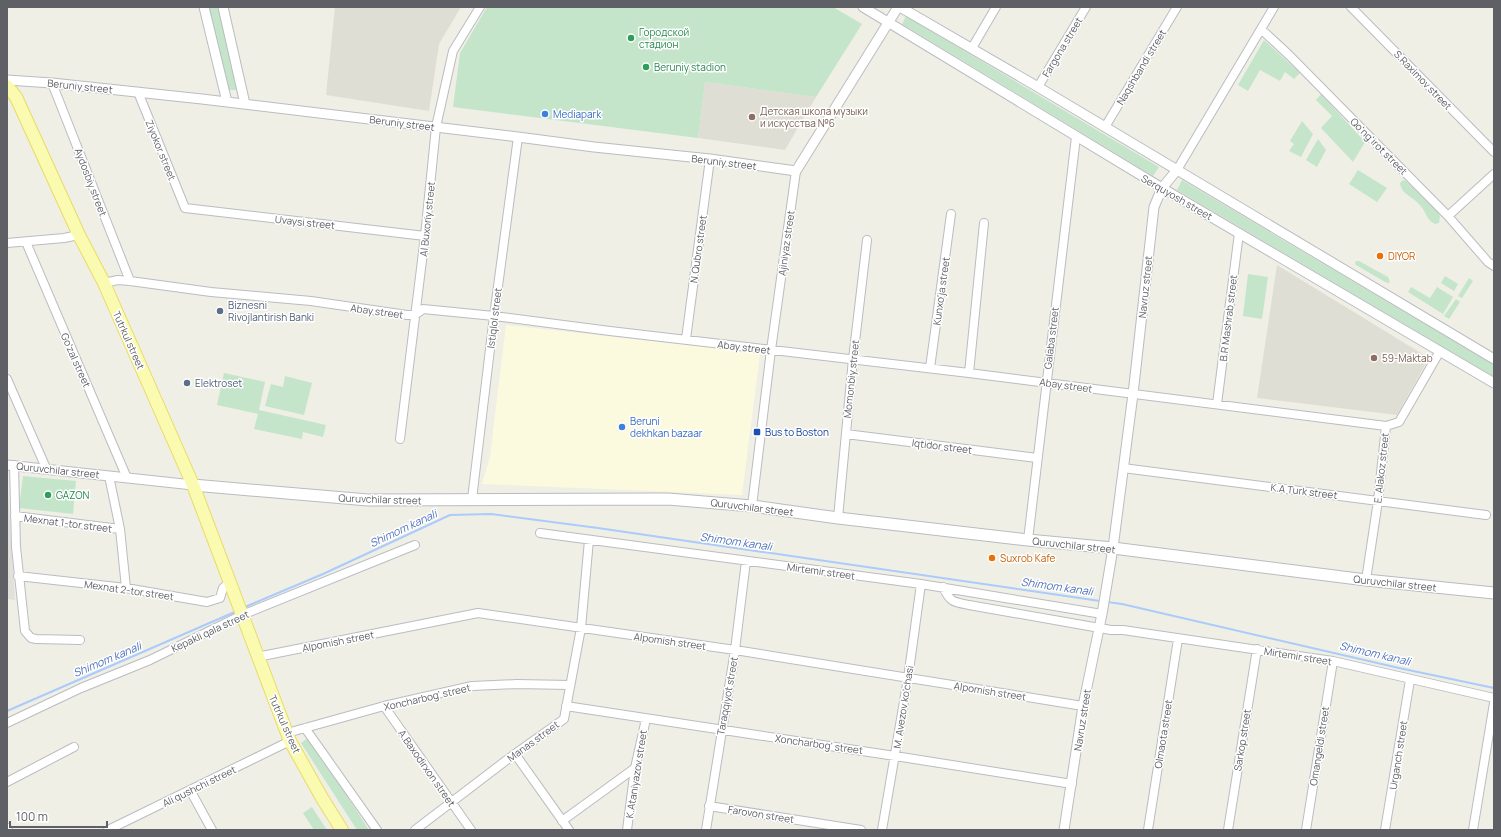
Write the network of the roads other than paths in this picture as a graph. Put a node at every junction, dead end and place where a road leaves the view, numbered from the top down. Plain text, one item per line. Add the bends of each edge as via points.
1 (204, 7) edge
2 (223, 7) edge
3 (480, 7) edge
4 (863, 7) edge
5 (899, 7) edge
6 (996, 7) edge
7 (1086, 7) edge
8 (1176, 7) edge
9 (1274, 7) edge
10 (1351, 7) edge
11 (889, 22) junction
12 (1261, 29) junction
13 (972, 48) junction
14 (7, 80) edge
15 (52, 83) junction
16 (7, 86) edge
17 (1038, 87) junction
18 (138, 92) junction
19 (227, 102) junction
20 (245, 104) junction
21 (436, 127) junction
22 (1106, 127) junction
23 (518, 137) junction
24 (1076, 137) junction
25 (1494, 152) edge
26 (710, 159) junction
27 (1177, 170) junction
28 (796, 171) junction
29 (1494, 174) edge
30 (1162, 188) junction
31 (185, 208) joint
32 (951, 214) dead end
33 (1448, 216) junction
34 (984, 223) dead end
35 (1239, 233) junction
36 (79, 235) junction
37 (425, 236) junction
38 (867, 240) dead end
39 (26, 242) junction
40 (7, 243) edge
41 (1494, 266) edge
42 (130, 281) junction
43 (104, 283) junction
44 (415, 315) junction
45 (494, 316) junction
46 (686, 339) junction
47 (771, 350) junction
48 (1440, 351) junction
49 (853, 359) junction
50 (1494, 359) edge
51 (930, 368) junction
52 (969, 373) junction
53 (7, 379) edge
54 (1046, 382) junction
55 (1494, 383) edge
56 (1133, 394) junction
57 (1217, 404) junction
58 (1386, 426) junction
59 (846, 434) junction
60 (400, 439) dead end
61 (1037, 458) junction
62 (10, 465) edge
63 (46, 468) junction
64 (1123, 468) junction
65 (109, 476) junction
66 (127, 478) junction
67 (193, 485) junction
68 (472, 499) junction
69 (1378, 501) junction
70 (752, 506) junction
71 (1486, 515) dead end
72 (15, 516) junction
73 (838, 518) junction
74 (120, 529) junction
75 (540, 533) dead end
76 (589, 540) junction
77 (1028, 540) junction
78 (415, 544) dead end
79 (1113, 548) junction
80 (746, 561) junction
81 (18, 576) junction
82 (1366, 580) junction
83 (230, 582) junction
84 (921, 584) junction
85 (943, 587) junction
86 (126, 588) junction
87 (1494, 593) edge
88 (240, 609) junction
89 (1103, 612) junction
90 (581, 628) junction
91 (1099, 628) junction
92 (1178, 639) junction
93 (80, 640) dead end
94 (1257, 649) junction
95 (735, 650) junction
96 (257, 657) junction
97 (1333, 661) junction
98 (908, 678) junction
99 (1410, 680) junction
100 (570, 685) junction
101 (1494, 698) edge
102 (1494, 703) edge
103 (384, 706) junction
104 (566, 706) junction
105 (1083, 706) junction
106 (646, 718) junction
107 (7, 724) edge
108 (305, 728) junction
109 (721, 730) junction
110 (288, 737) junction
111 (74, 747) dead end
112 (515, 754) junction
113 (895, 756) junction
114 (635, 768) junction
115 (7, 782) edge
116 (1072, 784) junction
117 (190, 790) junction
118 (451, 803) junction
119 (709, 806) junction
120 (562, 821) junction
121 (108, 830) edge
122 (212, 830) edge
123 (342, 830) edge
124 (377, 830) edge
125 (415, 830) edge
126 (471, 830) edge
127 (569, 830) edge
128 (627, 830) edge
129 (706, 830) edge
130 (861, 830) edge
131 (882, 830) edge
132 (1064, 830) edge
133 (1148, 830) edge
134 (1228, 830) edge
135 (1306, 830) edge
136 (1385, 830) edge
137 (1473, 830) edge

1 - 19 street
2 - 20 street
3 - 21 street, Al Buxoriy street via 454,51
4 - 11 street, Serquyosh street
5 - 11 street, Ajiniyaz street
5 - 13 street
6 - 13 street
7 - 17 street, Fargona street
8 - 22 street, Naqshbandi street
9 - 12 street, Navruz street
10 - 25 street, S.Raximov street
11 - 24 street, Serquyosh street
11 - 28 street, Ajiniyaz street
12 - 27 street, Navruz street
12 - 33 street, Qo'ng'irot street
13 - 17 street
14 - 15 street, Beruniy street
15 - 18 street, Beruniy street
15 - 42 street, Aydosbiy street
16 - 36 main road, Tutrkul street via 16,97
17 - 22 street
18 - 19 street, Beruniy street
18 - 31 street, Ziyokor street
19 - 20 street, Beruniy street
20 - 21 street, Beruniy street
21 - 23 street, Beruniy street
21 - 37 street, Al Buxoriy street
22 - 27 street
23 - 26 street, Beruniy street
23 - 45 street, Istiqlol street
24 - 30 street, Serquyosh street
24 - 54 street, Galaba street
26 - 28 street, Beruniy street
26 - 46 street, N.Qubro street
27 - 30 street, Navruz street
27 - 50 street
28 - 47 street, Ajiniyaz street
29 - 33 street
30 - 35 street, Serquyosh street
30 - 56 street, Navruz street via 1154,207
31 - 37 street, Uvaysi street
32 - 51 street, Kunxo'ja street
33 - 41 street, Qo'ng'irot street
34 - 52 street
35 - 48 street, Serquyosh street
35 - 57 street, B.R Mashrab street
36 - 39 street
36 - 43 main road, Tutrkul street
37 - 44 street, Al Buxoriy street
38 - 49 street, Momonbiy street
39 - 40 street
39 - 66 street, Go'zal street
42 - 43 street, Abay street
42 - 44 street, Abay street
43 - 67 main road, Tutrkul street
44 - 45 street, Abay street via 423,309
44 - 60 street, Al Buxoriy street
45 - 46 street, Abay street
45 - 68 street, Istiqlol street
46 - 47 street, Abay street
47 - 49 street, Abay street
47 - 70 street, Ajiniyaz street
48 - 55 street, Serquyosh street
48 - 58 street, E. Alakoz street via 1399,422
49 - 51 street, Abay street
49 - 59 street, Momonbiy street
51 - 52 street, Abay street
52 - 54 street, Abay street
53 - 63 street
54 - 56 street, Abay street
54 - 61 street, Galaba street
56 - 57 street, Abay street
56 - 64 street, Navruz street
57 - 58 street, Abay street
58 - 69 street, E. Alakoz street
59 - 61 street, Iqtidor street
59 - 73 street, Momonbiy street
61 - 77 street, Galaba street
62 - 63 street, Quruvchilar street
62 - 72 street
63 - 65 street, Quruvchilar street
64 - 69 street, K.A Turk street
64 - 79 street, Navruz street
65 - 66 street, Quruvchilar street
65 - 74 street
66 - 67 street, Quruvchilar street
67 - 68 main road, Quruvchilar street via 368,500
67 - 83 main road, Tutrkul street
68 - 70 main road, Quruvchilar street via 668,499
69 - 71 street, K.A Turk street
69 - 82 street, E. Alakoz street
70 - 73 main road, Quruvchilar street
72 - 74 street, Mexnat 1-tor street
72 - 81 street
73 - 77 main road, Quruvchilar street
74 - 86 street
75 - 76 street, Mirtemir street
76 - 80 street, Mirtemir street
76 - 90 street, Manas street
77 - 79 main road, Quruvchilar street
78 - 88 street, Kepakli qala street
79 - 82 main road, Quruvchilar street
79 - 89 street, Navruz street
80 - 84 street, Mirtemir street
80 - 95 street, Taraqqiyot street
81 - 86 street, Mexnat 2-tor street
81 - 93 street via 25,631 31,638
82 - 87 main road, Quruvchilar street
83 - 86 street, Mexnat 2-tor street via 223,588 220,598 207,602
83 - 88 main road, Tutrkul street
84 - 85 street, Mirtemir street
84 - 98 street, M. Avezov ko'chasi
85 - 89 street, Mirtemir street
85 - 91 street, Mirtemir street via 948,598 954,602
88 - 96 main road, Tutrkul street
88 - 107 street, Kepakli qala street via 150,660 81,688
89 - 91 street, Navruz street
90 - 95 street, Alpomish street
90 - 96 street, Alpomish street via 478,613
90 - 100 street, Manas street
91 - 92 street, Mirtemir street
91 - 105 street, Navruz street
92 - 94 street, Mirtemir street
92 - 133 street, Olmaota street
94 - 97 street, Mirtemir street
94 - 134 street, Sarkop street
95 - 98 street, Alpomish street
95 - 109 street, Taraqqiyot street
96 - 110 main road, Tutrkul street
97 - 99 street, Mirtemir street
97 - 135 street, Omangeldi street
98 - 105 street, Alpomish street
98 - 113 street, M. Avezov ko'chasi
99 - 101 street, Mirtemir street
99 - 136 street, Urganch street
100 - 103 street, Xoncharbog' street via 472,686
100 - 104 street, Manas street
102 - 137 street
103 - 108 street, Xoncharbog' street
103 - 118 street, A.Baxodirxon street
104 - 106 street, Xoncharbog' street
104 - 112 street, Manas street via 564,719
105 - 116 street, Navruz street
106 - 109 street, Xoncharbog' street
106 - 114 street, K.Ataniyazov street
108 - 110 street, Xoncharbog' street
108 - 124 street
109 - 113 street, Xoncharbog' street
109 - 119 street, Taraqqiyot street
110 - 117 street, Ali qushchi street
110 - 123 main road, Tutrkul street
111 - 115 street
112 - 118 street, Manas street
112 - 120 street
113 - 116 street, Xoncharbog' street
113 - 131 street, M. Avezov ko'chasi
114 - 120 street
114 - 128 street, K.Ataniyazov street
116 - 132 street, Navruz street
117 - 121 street, Ali qushchi street
117 - 122 street
118 - 125 street, Manas street
118 - 126 street, A.Baxodirxon street
119 - 129 street, Taraqqiyot street
119 - 130 street, Farovon street
120 - 127 street

